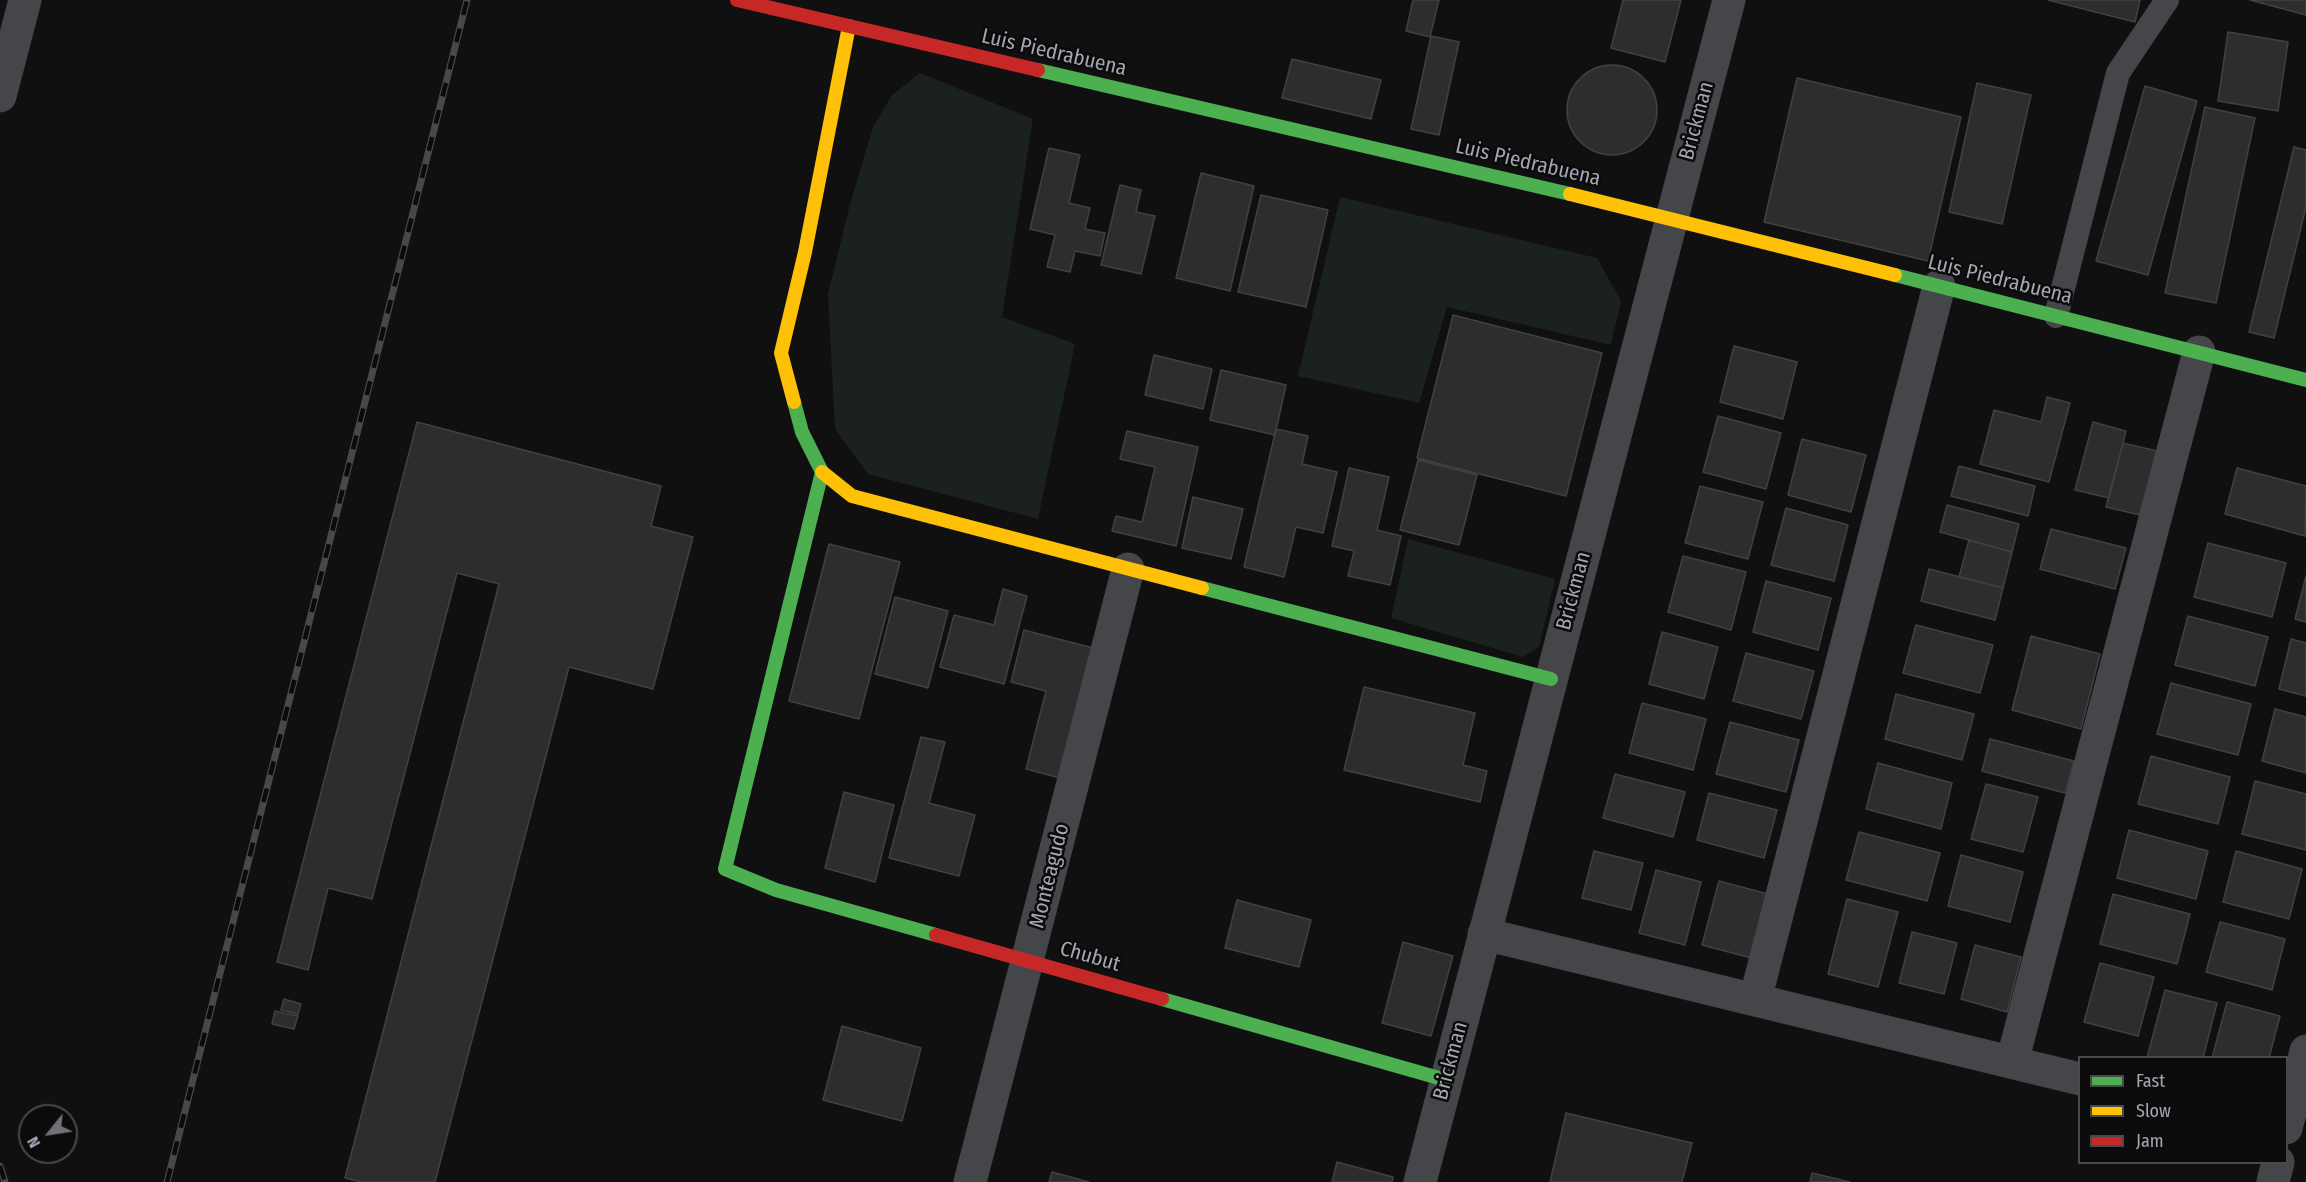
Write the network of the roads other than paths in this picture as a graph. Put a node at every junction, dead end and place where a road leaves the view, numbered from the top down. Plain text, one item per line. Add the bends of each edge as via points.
1 (24, 0) edge
2 (737, 0) edge
3 (1729, 0) edge
4 (2167, 0) edge
5 (849, 26) junction
6 (0, 96) edge
7 (1671, 219) junction
8 (1939, 286) junction
9 (2056, 316) junction
10 (2199, 352) junction
11 (2306, 380) edge
12 (822, 472) junction
13 (1128, 569) junction
14 (1551, 679) junction
15 (1484, 934) junction
16 (1028, 962) junction
17 (1755, 1000) junction
18 (2306, 1051) edge
19 (2012, 1062) junction
20 (2078, 1079) edge
21 (1446, 1080) junction
22 (2288, 1120) edge
23 (2278, 1164) edge
24 (970, 1182) edge
25 (1420, 1182) edge
26 (2273, 1182) edge

1 - 6 street
2 - 5 street, Luis Piedrabuena
3 - 7 street, Brickman
4 - 9 lane via 2118,73
5 - 7 street, Luis Piedrabuena
5 - 12 street via 781,353 802,432
7 - 8 street, Luis Piedrabuena
7 - 14 street, Brickman
8 - 9 street, Luis Piedrabuena
8 - 17 street
9 - 10 street, Luis Piedrabuena
10 - 11 street, Luis Piedrabuena
10 - 19 street
12 - 13 street via 852,496
12 - 16 street, Chubut via 725,868 776,890
13 - 14 street
13 - 16 street, Monteagudo
14 - 15 street, Brickman
15 - 17 street
15 - 21 street, Brickman
16 - 21 street, Chubut
16 - 24 street, Monteagudo
17 - 19 street
18 - 22 street
19 - 20 street
21 - 25 street, Brickman
23 - 26 street

